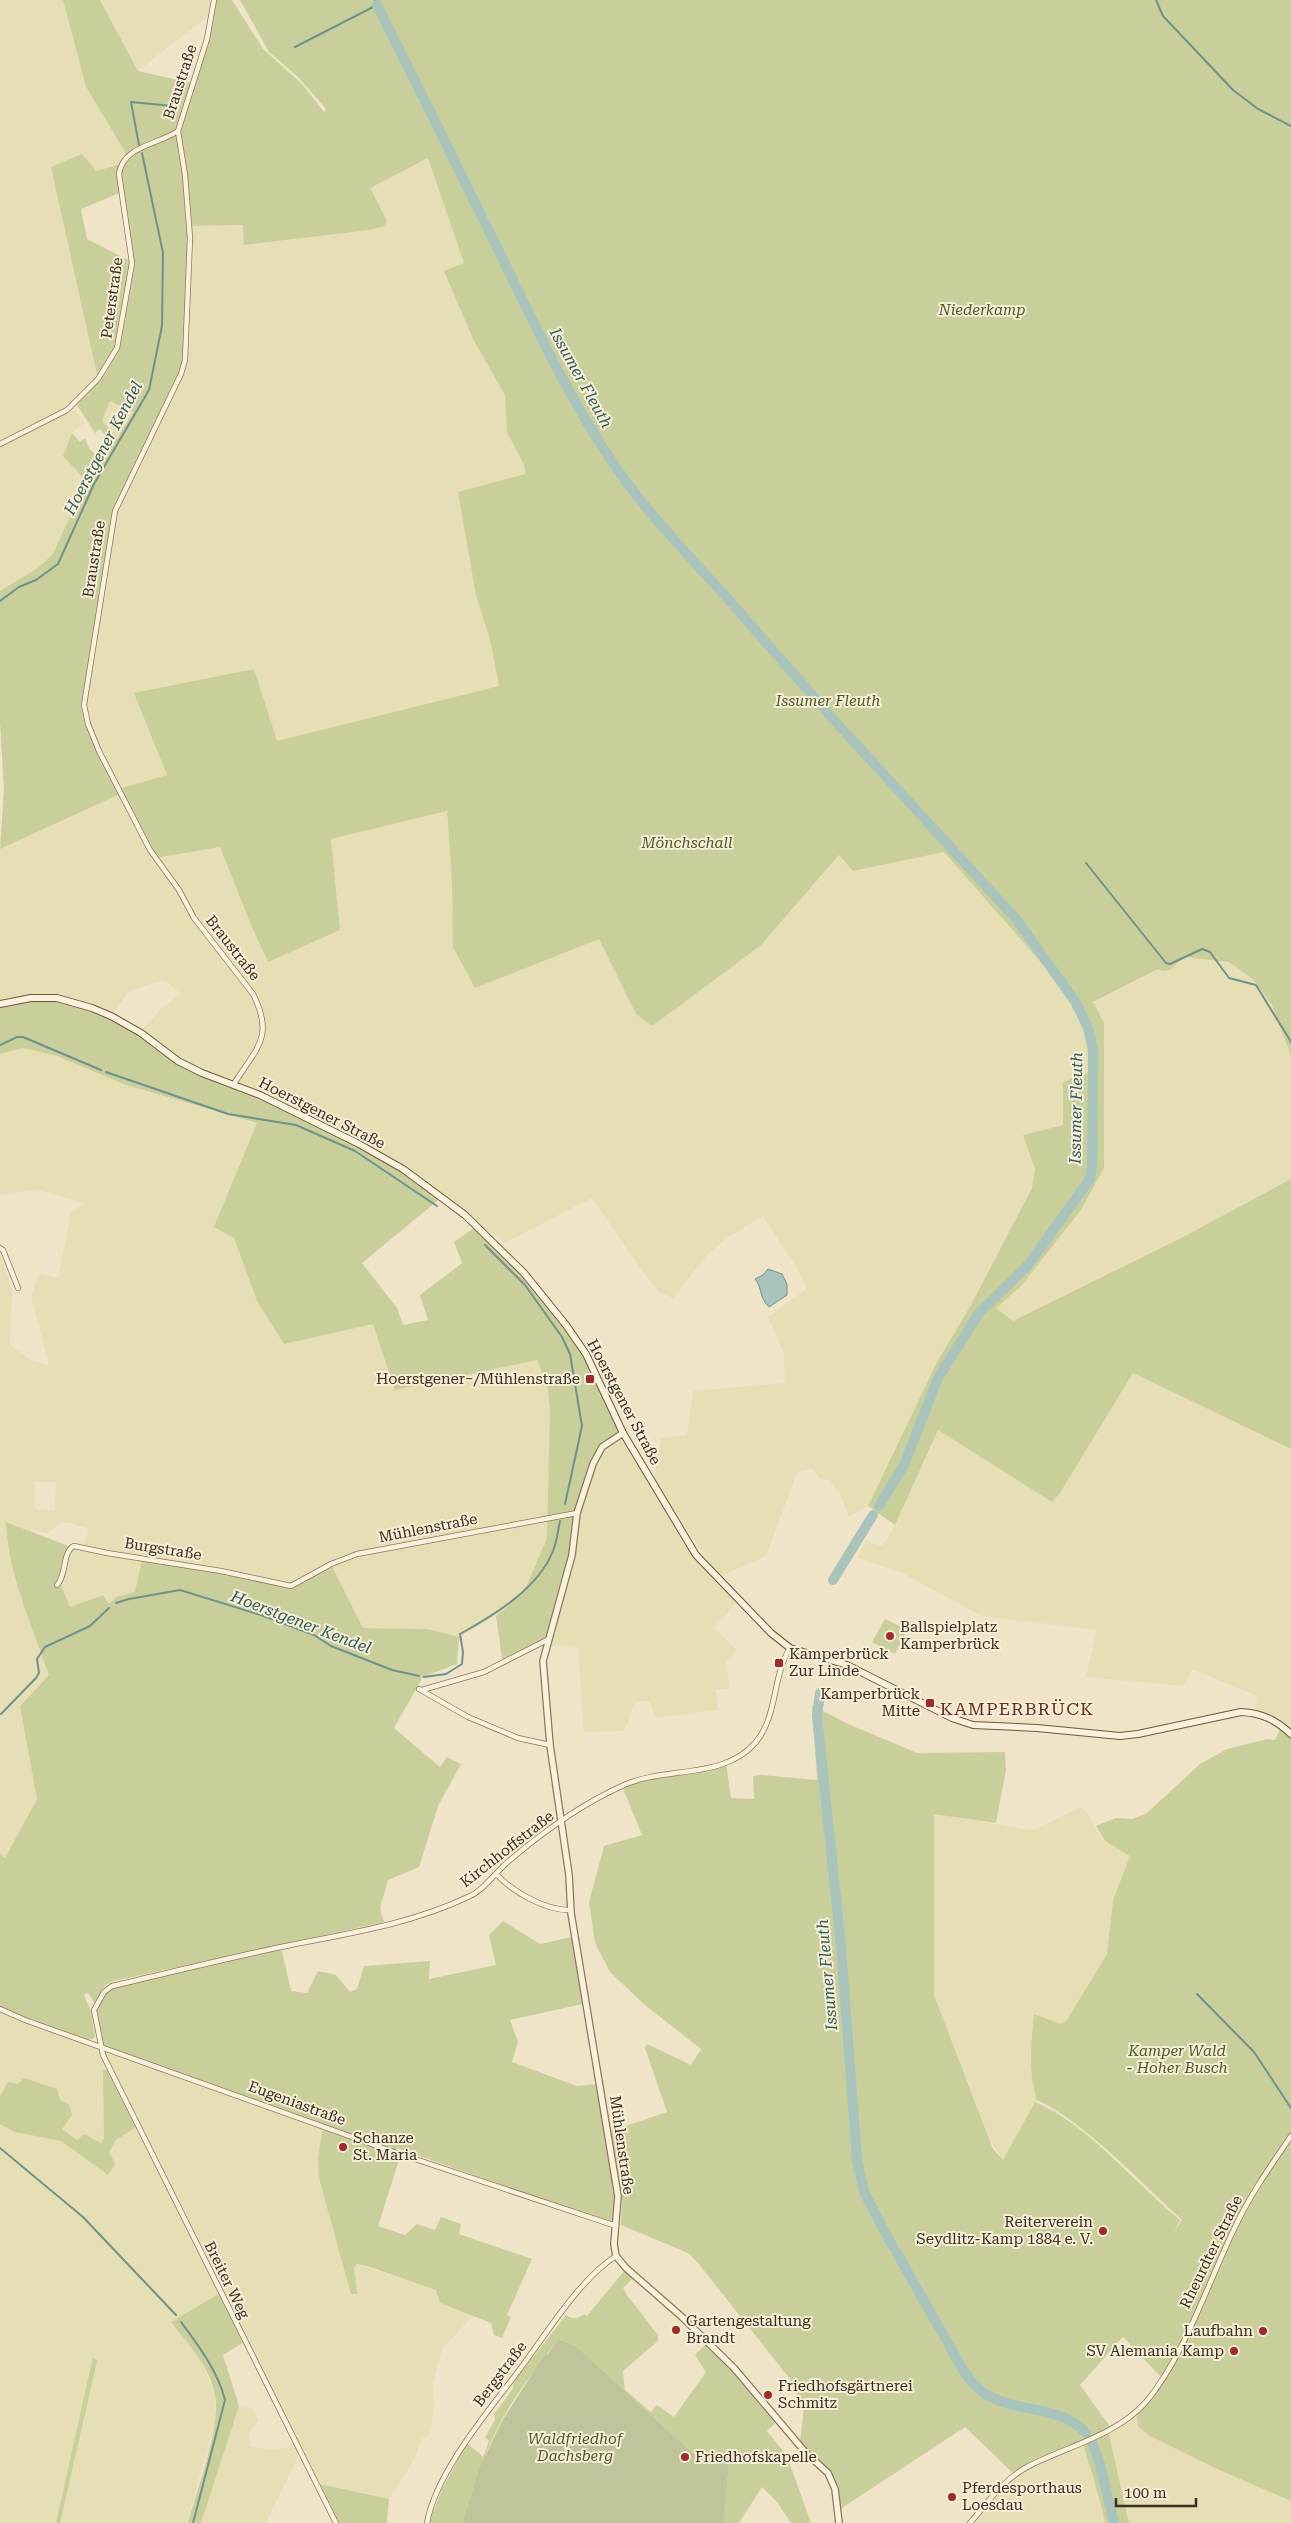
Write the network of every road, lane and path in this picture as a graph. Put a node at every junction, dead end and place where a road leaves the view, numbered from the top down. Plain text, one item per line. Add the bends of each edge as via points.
1 (214, 0) edge
2 (178, 131) junction
3 (0, 444) edge
4 (0, 1004) edge
5 (234, 1084) junction
6 (0, 1248) edge
7 (18, 1288) dead end
8 (623, 1433) junction
9 (576, 1513) junction
10 (57, 1584) dead end
11 (291, 1586) joint
12 (547, 1640) junction
13 (790, 1648) junction
14 (1291, 1734) edge
15 (550, 1745) junction
16 (560, 1822) junction
17 (496, 1874) junction
18 (571, 1910) junction
19 (0, 2009) edge
20 (99, 2046) junction
21 (1291, 2136) edge
22 (616, 2226) junction
23 (616, 2256) junction
24 (336, 2523) edge
25 (427, 2523) edge
26 (839, 2523) edge
27 (970, 2523) edge

1 - 2 street, Braustraße via 207,39
2 - 3 street, Peterstraße via 127,155 121,164 119,174 132,262 123,326 110,363 81,398 66,410
2 - 5 street, Braustraße via 190,238 185,360 115,511 84,705 99,751 150,850 179,890 194,918 258,1005 264,1022 262,1038
4 - 5 main road, Hoerstgener Straße via 44,997 70,1000 126,1023 178,1061
5 - 8 main road, Hoerstgener Straße via 359,1144 403,1169 465,1215 524,1273 566,1325 594,1370
6 - 7 street
8 - 9 street, Mühlenstraße via 602,1447
8 - 13 main road, Hoerstgener Straße via 696,1555 771,1634
9 - 11 street, Mühlenstraße via 357,1554
9 - 12 street, Mühlenstraße via 572,1554
10 - 11 street, Burgstraße via 69,1551 74,1546 221,1570
12 - 15 street, Mühlenstraße via 543,1661
12 - 15 street via 484,1672 421,1689 468,1717 527,1740
13 - 14 main road, Hoerstgener Straße via 847,1665 952,1718 973,1725 1120,1736 1241,1712 1272,1719
13 - 16 street, Kirchhoffstraße via 782,1663 765,1728 744,1752 718,1766 640,1778
15 - 16 street, Mühlenstraße
16 - 17 street, Kirchhoffstraße
16 - 18 street, Mühlenstraße
17 - 18 street via 532,1899
17 - 20 street, Kirchhoffstraße via 480,1891 445,1908 384,1926 112,1986 104,1992 94,2010
18 - 22 street, Mühlenstraße via 618,2196
19 - 20 street, Eugeniastraße
20 - 22 street, Eugeniastraße via 394,2152
20 - 24 street, Breiter Weg
21 - 27 street, Rheurdter Straße via 1237,2223 1176,2355 1146,2402 1111,2428 1007,2480
22 - 23 street, Mühlenstraße
23 - 25 street, Bergstraße via 595,2273 565,2308 462,2446 431,2507
23 - 26 street via 734,2368 800,2446 828,2473 835,2489

